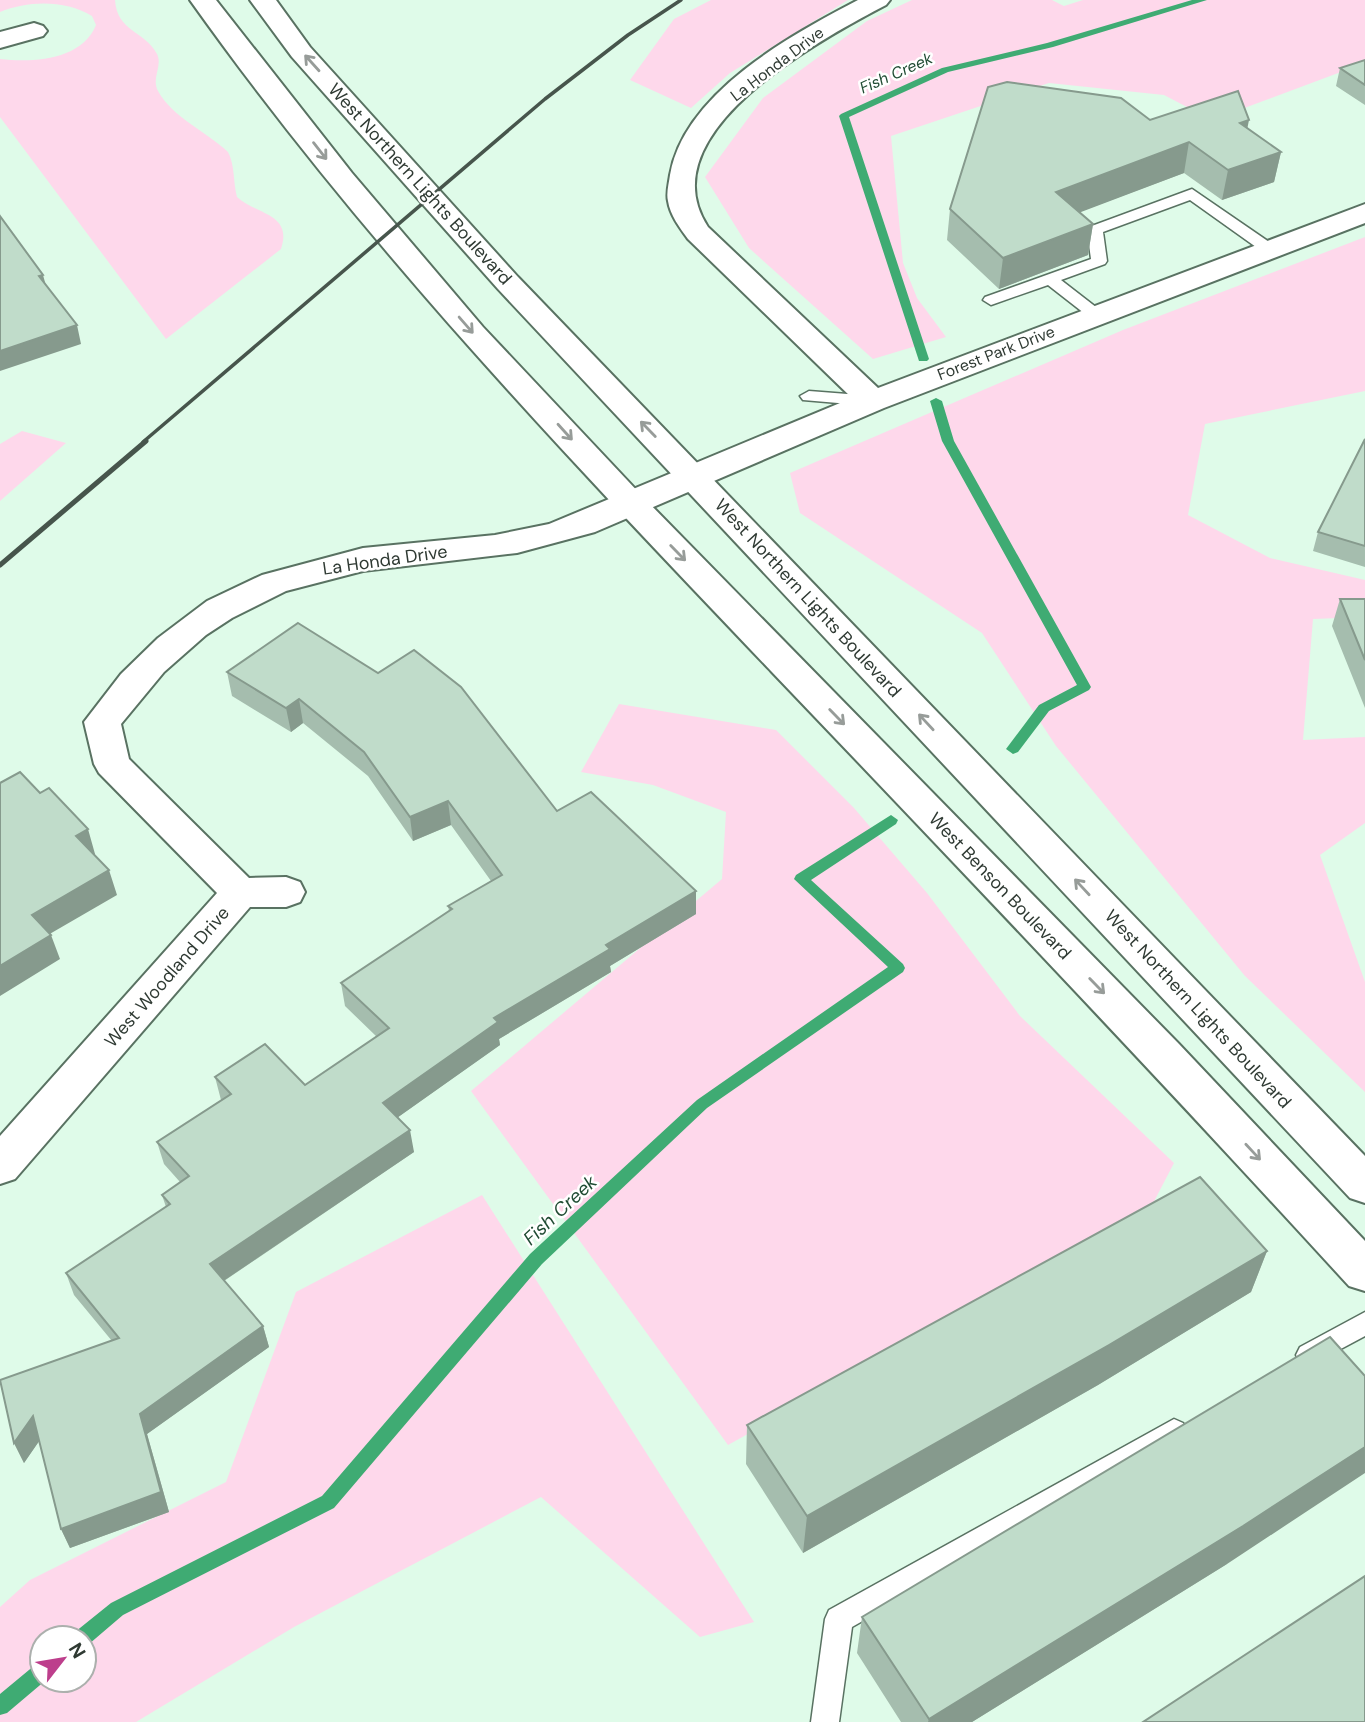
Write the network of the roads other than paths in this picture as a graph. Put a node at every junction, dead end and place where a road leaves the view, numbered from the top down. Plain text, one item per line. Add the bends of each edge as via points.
1 (203, 0) edge
2 (263, 0) edge
3 (877, 0) edge
4 (34, 31) dead end
5 (0, 40) edge
6 (1365, 212) edge
7 (1269, 249) junction
8 (1050, 279) junction
9 (990, 300) dead end
10 (1095, 314) junction
11 (808, 396) dead end
12 (873, 401) junction
13 (695, 478) junction
14 (631, 505) junction
15 (102, 722) joint
16 (286, 892) dead end
17 (240, 893) junction
18 (0, 1166) edge
19 (1365, 1185) edge
20 (1365, 1272) edge
21 (1365, 1323) edge
22 (1286, 1368) edge
23 (1201, 1416) edge
24 (825, 1722) edge

1 -> 14 main road via 334,169 472,333
13 -> 2 main road, West Northern Lights Boulevard via 508,283 301,52
3 - 12 main road, La Honda Drive via 818,30 745,83 710,118 685,160 681,196 685,214 698,233
4 - 5 main road
6 - 7 main road, Forest Park Drive
7 - 8 lane via 1192,194 1095,230 1099,261
7 - 10 main road, Forest Park Drive
8 - 9 lane
8 - 10 lane
10 - 12 main road, Forest Park Drive
11 - 12 lane
12 - 13 main road, Forest Park Drive
13 - 14 main road, Forest Park Drive
19 -> 13 main road, West Northern Lights Boulevard
14 - 15 main road, La Honda Drive via 541,538 353,561 299,573 250,592 170,646
14 -> 20 main road, West Benson Boulevard via 1164,1056
15 - 17 main road, West Woodland Drive via 112,764
16 - 17 main road
17 - 18 main road, West Woodland Drive
21 - 22 lane
23 - 24 lane via 839,1619

